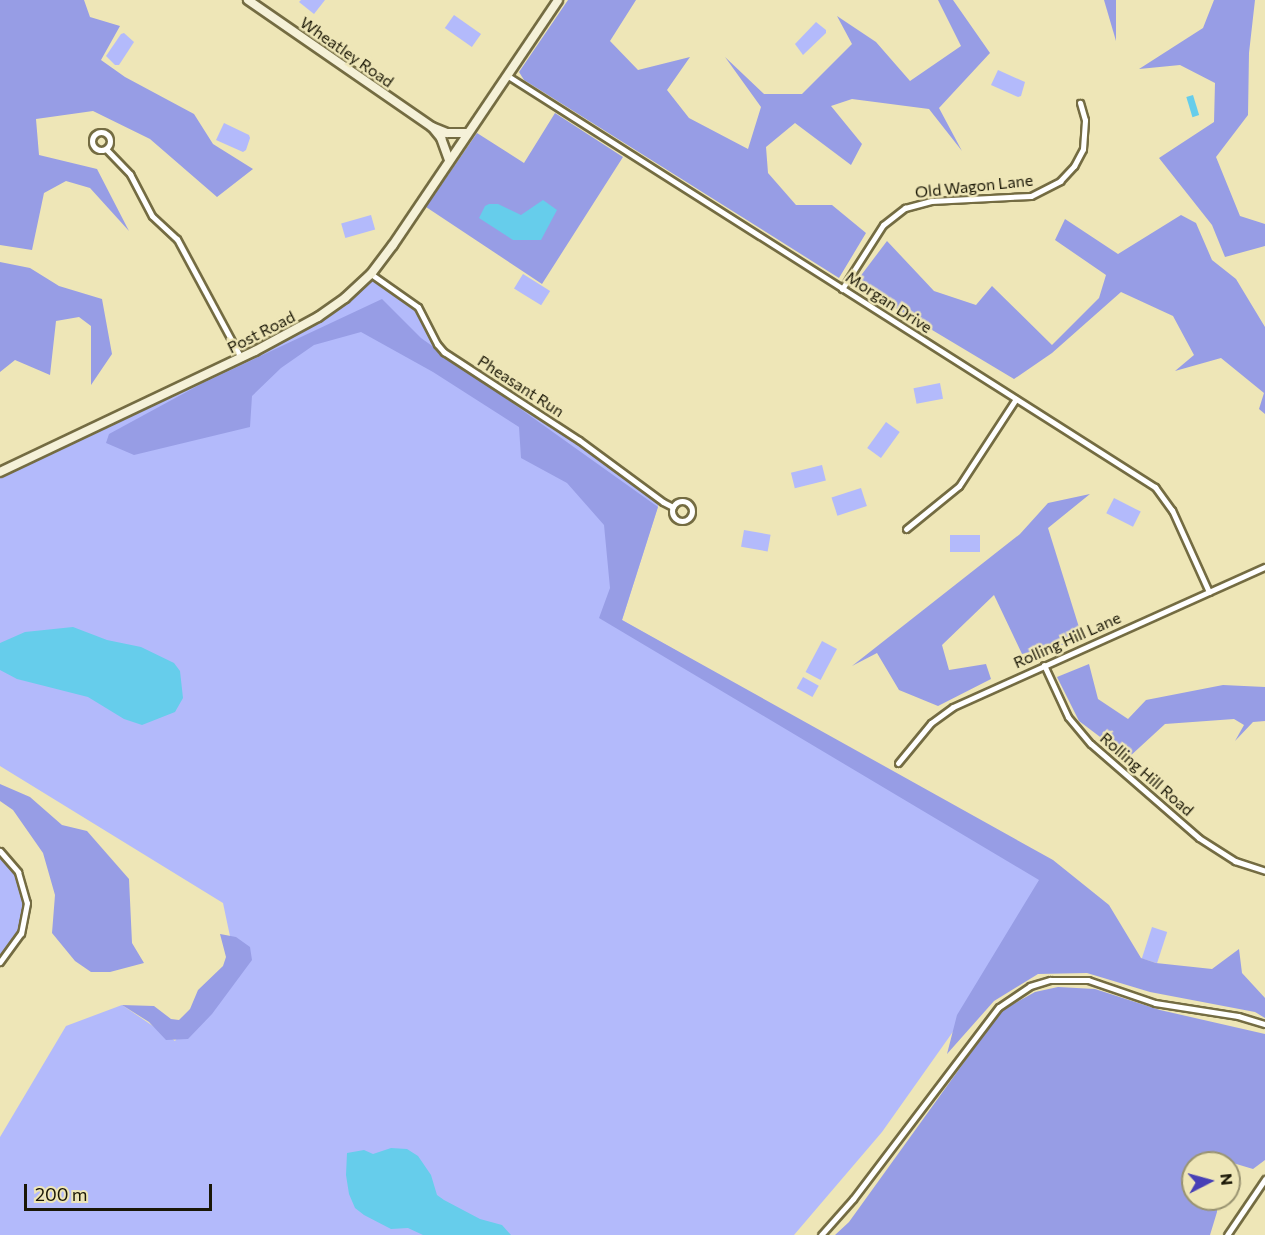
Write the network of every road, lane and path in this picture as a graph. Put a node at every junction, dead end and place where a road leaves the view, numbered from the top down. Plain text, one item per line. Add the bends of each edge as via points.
1 (248, 0) edge
2 (558, 0) edge
3 (508, 76) junction
4 (1080, 103) dead end
5 (432, 127) junction
6 (467, 133) junction
7 (106, 149) dead end
8 (449, 160) junction
9 (371, 274) junction
10 (842, 289) junction
11 (241, 358) junction
12 (1016, 399) junction
13 (0, 472) edge
14 (673, 507) dead end
15 (906, 529) dead end
16 (1265, 567) edge
17 (1209, 592) junction
18 (1044, 665) junction
19 (898, 763) dead end
20 (0, 851) edge
21 (1265, 871) edge
22 (0, 962) edge
23 (1265, 1024) edge
24 (1265, 1179) edge
25 (821, 1235) edge
26 (1227, 1235) edge

1 - 5 main road, Wheatley Road
2 - 3 main road
3 - 6 main road
3 - 10 street, Morgan Drive
4 - 10 street, Old Wagon Lane via 1085,120 1083,149 1060,181 1040,194 1021,198 931,201 905,208 883,225
5 - 6 main road, Wheatley Road via 447,133
5 - 8 main road, Wheatley Road
6 - 8 main road, Post Road
7 - 11 street via 130,174 152,216 177,239
8 - 9 main road, Post Road
9 - 11 main road, Post Road via 318,317
9 - 14 street, Pheasant Run via 418,307 444,352
10 - 12 street, Morgan Drive
11 - 13 main road, Post Road
12 - 15 street via 959,486
12 - 17 street, Morgan Drive via 1155,487 1172,510
16 - 17 street, Rolling Hill Lane
17 - 18 street, Rolling Hill Lane
18 - 19 street, Rolling Hill Lane via 953,707 931,723
18 - 21 street, Rolling Hill Road via 1068,717 1091,744 1208,844 1235,861
20 - 22 street via 18,872 27,903 21,933
23 - 25 street via 1155,1003 1088,980 1050,980 1030,987 999,1006
24 - 26 street

